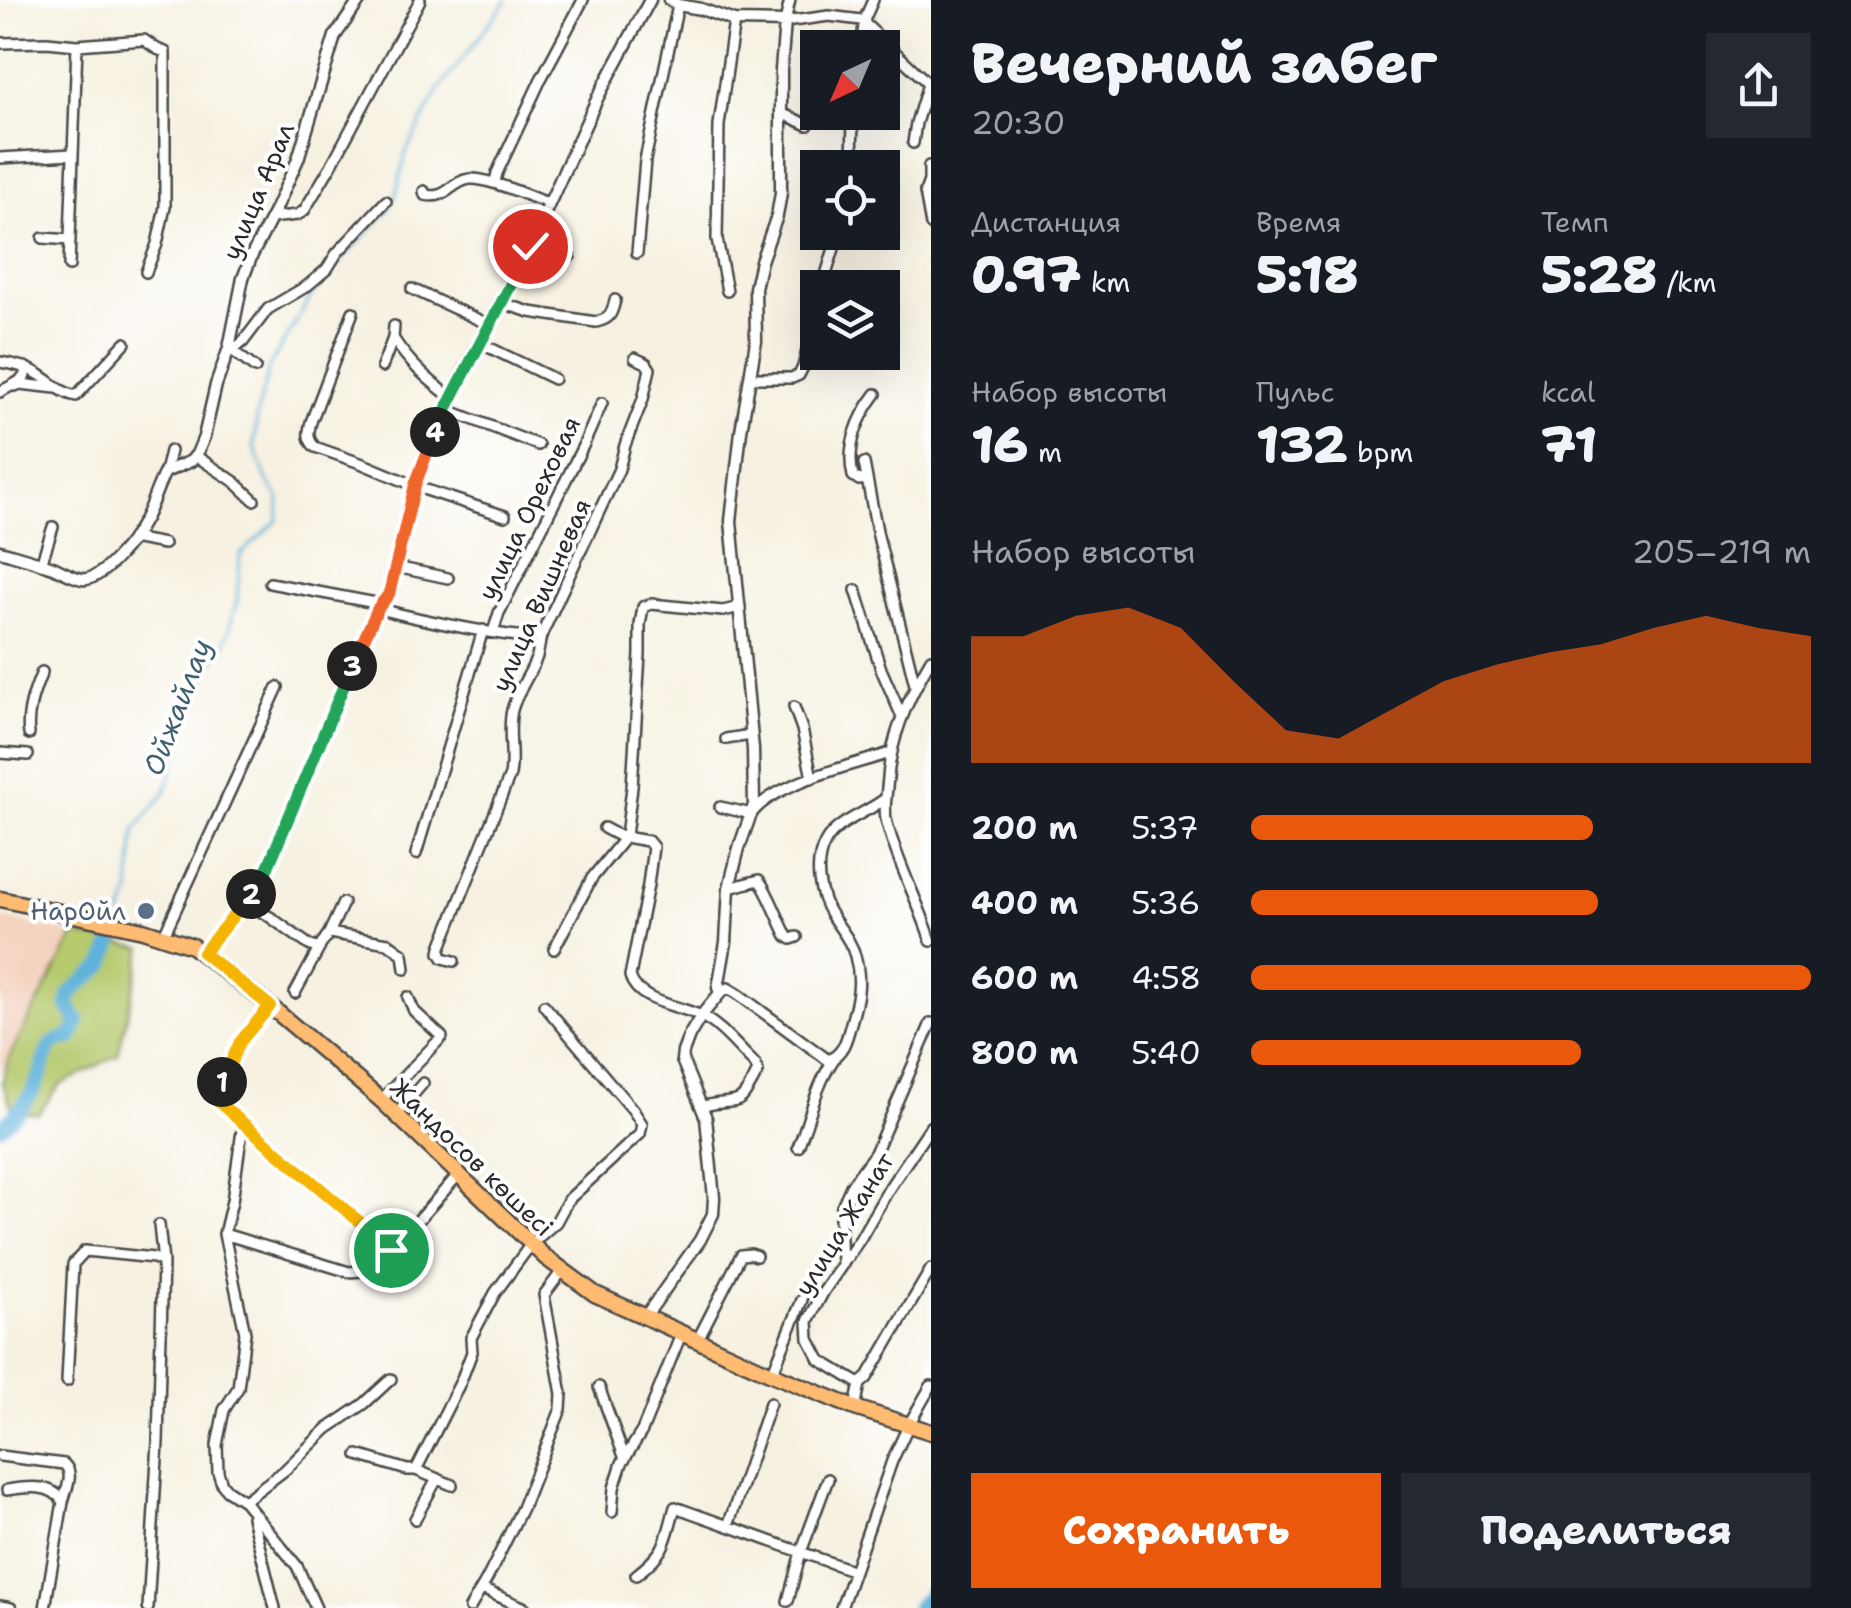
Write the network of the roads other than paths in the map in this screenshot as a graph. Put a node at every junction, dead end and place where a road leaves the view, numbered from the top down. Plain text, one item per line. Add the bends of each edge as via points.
1 (360, 0) edge
2 (420, 0) edge
3 (584, 0) edge
4 (650, 0) edge
5 (790, 0) edge
6 (873, 0) edge
7 (674, 3) edge
8 (734, 21) junction
9 (784, 22) junction
10 (864, 24) junction
11 (863, 30) edge
12 (0, 43) edge
13 (77, 45) junction
14 (930, 85) edge
15 (781, 112) junction
16 (800, 121) edge
17 (913, 143) dead end
18 (73, 154) junction
19 (0, 158) edge
20 (929, 166) edge
21 (496, 177) junction
22 (424, 191) dead end
23 (386, 201) dead end
24 (548, 203) junction
25 (271, 218) junction
26 (931, 225) edge
27 (42, 238) dead end
28 (70, 240) junction
29 (530, 246) junction
30 (637, 253) dead end
31 (570, 256) dead end
32 (70, 266) dead end
33 (146, 272) dead end
34 (412, 289) dead end
35 (727, 290) dead end
36 (614, 300) dead end
37 (502, 303) junction
38 (354, 312) dead end
39 (490, 325) junction
40 (394, 326) dead end
41 (393, 338) junction
42 (480, 342) junction
43 (125, 343) dead end
44 (229, 348) junction
45 (407, 358) junction
46 (635, 358) dead end
47 (0, 362) edge
48 (25, 367) junction
49 (255, 368) dead end
50 (800, 370) edge
51 (750, 378) junction
52 (554, 379) dead end
53 (14, 386) junction
54 (56, 388) junction
55 (0, 392) edge
56 (876, 394) dead end
57 (602, 402) dead end
58 (449, 403) junction
59 (538, 445) dead end
60 (170, 451) dead end
61 (196, 456) junction
62 (864, 463) dead end
63 (165, 472) junction
64 (866, 479) junction
65 (415, 485) junction
66 (254, 500) dead end
67 (505, 516) dead end
68 (53, 527) dead end
69 (132, 538) junction
70 (164, 544) dead end
71 (0, 551) edge
72 (41, 564) junction
73 (396, 568) junction
74 (448, 578) dead end
75 (270, 584) dead end
76 (856, 590) dead end
77 (380, 606) junction
78 (740, 606) junction
79 (488, 631) junction
80 (541, 636) junction
81 (931, 659) edge
82 (42, 672) dead end
83 (915, 685) junction
84 (278, 688) dead end
85 (794, 707) dead end
86 (902, 716) junction
87 (30, 734) dead end
88 (751, 736) junction
89 (726, 739) dead end
90 (0, 752) edge
91 (890, 753) junction
92 (28, 756) dead end
93 (812, 778) junction
94 (886, 798) junction
95 (720, 806) dead end
96 (752, 813) junction
97 (604, 828) dead end
98 (626, 836) junction
99 (416, 854) dead end
100 (729, 888) junction
101 (0, 899) edge
102 (245, 902) junction
103 (343, 903) dead end
104 (329, 933) junction
105 (164, 936) junction
106 (797, 937) dead end
107 (931, 942) edge
108 (554, 949) dead end
109 (317, 950) junction
110 (203, 953) junction
111 (454, 961) dead end
112 (406, 969) dead end
113 (722, 992) junction
114 (295, 994) dead end
115 (408, 997) dead end
116 (544, 1005) dead end
117 (270, 1006) junction
118 (701, 1016) junction
119 (931, 1023) edge
120 (442, 1037) junction
121 (452, 1044) dead end
122 (830, 1062) junction
123 (423, 1083) dead end
124 (381, 1100) junction
125 (719, 1105) junction
126 (702, 1106) junction
127 (731, 1109) dead end
128 (396, 1115) junction
129 (243, 1124) junction
130 (931, 1126) edge
131 (798, 1146) dead end
132 (459, 1174) junction
133 (159, 1225) dead end
134 (224, 1234) junction
135 (532, 1244) junction
136 (391, 1250) junction
137 (756, 1256) dead end
138 (163, 1262) junction
139 (842, 1263) junction
140 (931, 1269) edge
141 (562, 1272) junction
142 (802, 1300) dead end
143 (645, 1318) junction
144 (682, 1332) junction
145 (698, 1339) junction
146 (772, 1374) junction
147 (391, 1380) dead end
148 (67, 1381) dead end
149 (860, 1384) junction
150 (931, 1386) edge
151 (600, 1387) dead end
152 (770, 1403) dead end
153 (855, 1408) junction
154 (909, 1424) junction
155 (931, 1432) edge
156 (358, 1455) dead end
157 (0, 1456) edge
158 (625, 1459) junction
159 (416, 1470) junction
160 (436, 1479) junction
161 (828, 1479) dead end
162 (452, 1485) dead end
163 (8, 1490) dead end
164 (244, 1501) junction
165 (63, 1502) junction
166 (612, 1512) dead end
167 (415, 1519) dead end
168 (728, 1526) junction
169 (801, 1552) junction
170 (854, 1571) junction
171 (636, 1574) dead end
172 (482, 1589) junction
173 (788, 1601) dead end
174 (0, 1606) edge
175 (526, 1606) edge
176 (12, 1608) edge
177 (45, 1608) edge
178 (148, 1608) edge
179 (275, 1608) edge
180 (316, 1608) edge
181 (470, 1608) edge
182 (841, 1608) edge

1 - 25 street, улица Арал via 335,36 298,159
2 - 25 street via 304,211
3 - 21 street
4 - 24 street
5 - 9 street
6 - 10 street
7 - 8 street
7 - 30 street via 645,160
8 - 9 street
8 - 35 street via 718,184 717,239
9 - 10 street via 829,16
9 - 15 street
10 - 11 street
10 - 14 street
12 - 13 street
13 - 18 street
13 - 33 street via 144,40 166,52 166,207
14 - 17 street
15 - 16 street
15 - 51 street via 780,194 755,288
18 - 19 street
18 - 28 street
20 - 26 street
21 - 22 street via 462,180 436,196
21 - 24 street via 499,186
23 - 44 street via 326,269 268,309 243,342
24 - 29 street
25 - 44 street, улица Арал via 243,278
27 - 28 street
28 - 32 street
29 - 31 street
29 - 37 street
34 - 39 street
36 - 37 street via 611,315 596,322
37 - 39 street
38 - 65 street via 308,438
39 - 42 street
40 - 41 street
41 - 45 street
41 - 45 street via 383,362 390,352
42 - 52 street
42 - 58 street
43 - 54 street via 76,396
44 - 49 street
44 - 61 street, улица Арал
45 - 58 street
46 - 80 street, улица Вишневая via 650,370 644,399
47 - 48 street
48 - 53 street
48 - 54 street
50 - 51 street via 792,378
51 - 78 street via 732,520
53 - 54 street
53 - 55 street
56 - 64 street via 858,422 850,465 852,476
57 - 79 street, улица Ореховая
58 - 59 street
58 - 65 street
60 - 63 street
61 - 63 street
61 - 66 street
62 - 64 street
63 - 69 street
64 - 83 street
65 - 67 street
65 - 73 street
68 - 72 street
69 - 70 street
69 - 72 street via 88,580
71 - 72 street
73 - 74 street
73 - 77 street
75 - 77 street
76 - 86 street
77 - 79 street
77 - 102 street via 268,867
78 - 88 street
78 - 98 street via 643,607
79 - 80 street
79 - 99 street, улица Ореховая
80 - 111 street, улица Вишневая via 512,712 510,775 441,947 443,958
81 - 83 street
82 - 87 street
83 - 86 street
84 - 105 street
85 - 93 street
86 - 91 street
88 - 89 street
88 - 96 street
90 - 92 street
91 - 93 street
91 - 94 street
93 - 96 street
94 - 107 street via 889,829
94 - 122 street via 828,836 822,851 820,886 853,948 860,983 848,1037
95 - 96 street
96 - 100 street
97 - 98 street
98 - 108 street via 592,878
98 - 118 street via 652,846 632,984
100 - 106 street via 758,880 787,936
100 - 113 street
101 - 105 main road, Жандосов көшесі
102 - 109 street
102 - 110 street
103 - 104 street
104 - 109 street
104 - 112 street via 388,943 402,954
105 - 110 main road, Жандосов көшесі
109 - 114 street
110 - 117 main road, Жандосов көшесі
113 - 118 street
113 - 122 street via 738,994
115 - 120 street
116 - 135 street via 642,1124 637,1139 568,1200
117 - 124 main road, Жандосов көшесі
117 - 129 street via 240,1042 216,1100
118 - 125 street via 758,1071 740,1100
118 - 126 street via 682,1060
119 - 139 street via 876,1153 842,1206
120 - 121 street
120 - 124 street
122 - 131 street
123 - 128 street
124 - 128 main road, Жандосов көшесі
125 - 126 street
125 - 127 street
126 - 143 street via 713,1214
128 - 132 main road, Жандосов көшесі
129 - 134 street
129 - 136 street
130 - 139 street, улица Жанат
132 - 135 main road, Жандосов көшесі
132 - 136 street
133 - 138 street
134 - 136 street via 349,1272 362,1271
134 - 164 street via 246,1333 238,1388 224,1410 218,1472 227,1490
135 - 141 main road, Жандосов көшесі
135 - 159 street via 471,1338 461,1381
137 - 145 street via 741,1256
138 - 148 street via 85,1252 73,1264
138 - 178 street
139 - 149 street, улица Жанат via 812,1311 808,1334 820,1360
140 - 149 street
141 - 143 main road, Жандосов көшесі
141 - 172 street via 544,1296 561,1409
142 - 146 street
143 - 144 main road, Жандосов көшесі
144 - 145 main road, Жандосов көшесі
144 - 158 street
145 - 146 main road, Жандосов көшесі
146 - 153 main road, Жандосов көшесі
147 - 164 street
149 - 153 street
150 - 154 street
151 - 158 street
152 - 168 street
153 - 154 main road, Жандосов көшесі
154 - 155 main road, Жандосов көшесі
154 - 170 street
156 - 159 street
157 - 165 street via 64,1464 70,1475
158 - 166 street
159 - 160 street
160 - 162 street
160 - 167 street
161 - 169 street
163 - 165 street via 45,1489
164 - 179 street
164 - 180 street via 297,1566
165 - 177 street
168 - 169 street
168 - 171 street via 676,1507 663,1550
169 - 170 street
169 - 173 street
170 - 182 street
172 - 175 street
172 - 181 street
174 - 176 street

